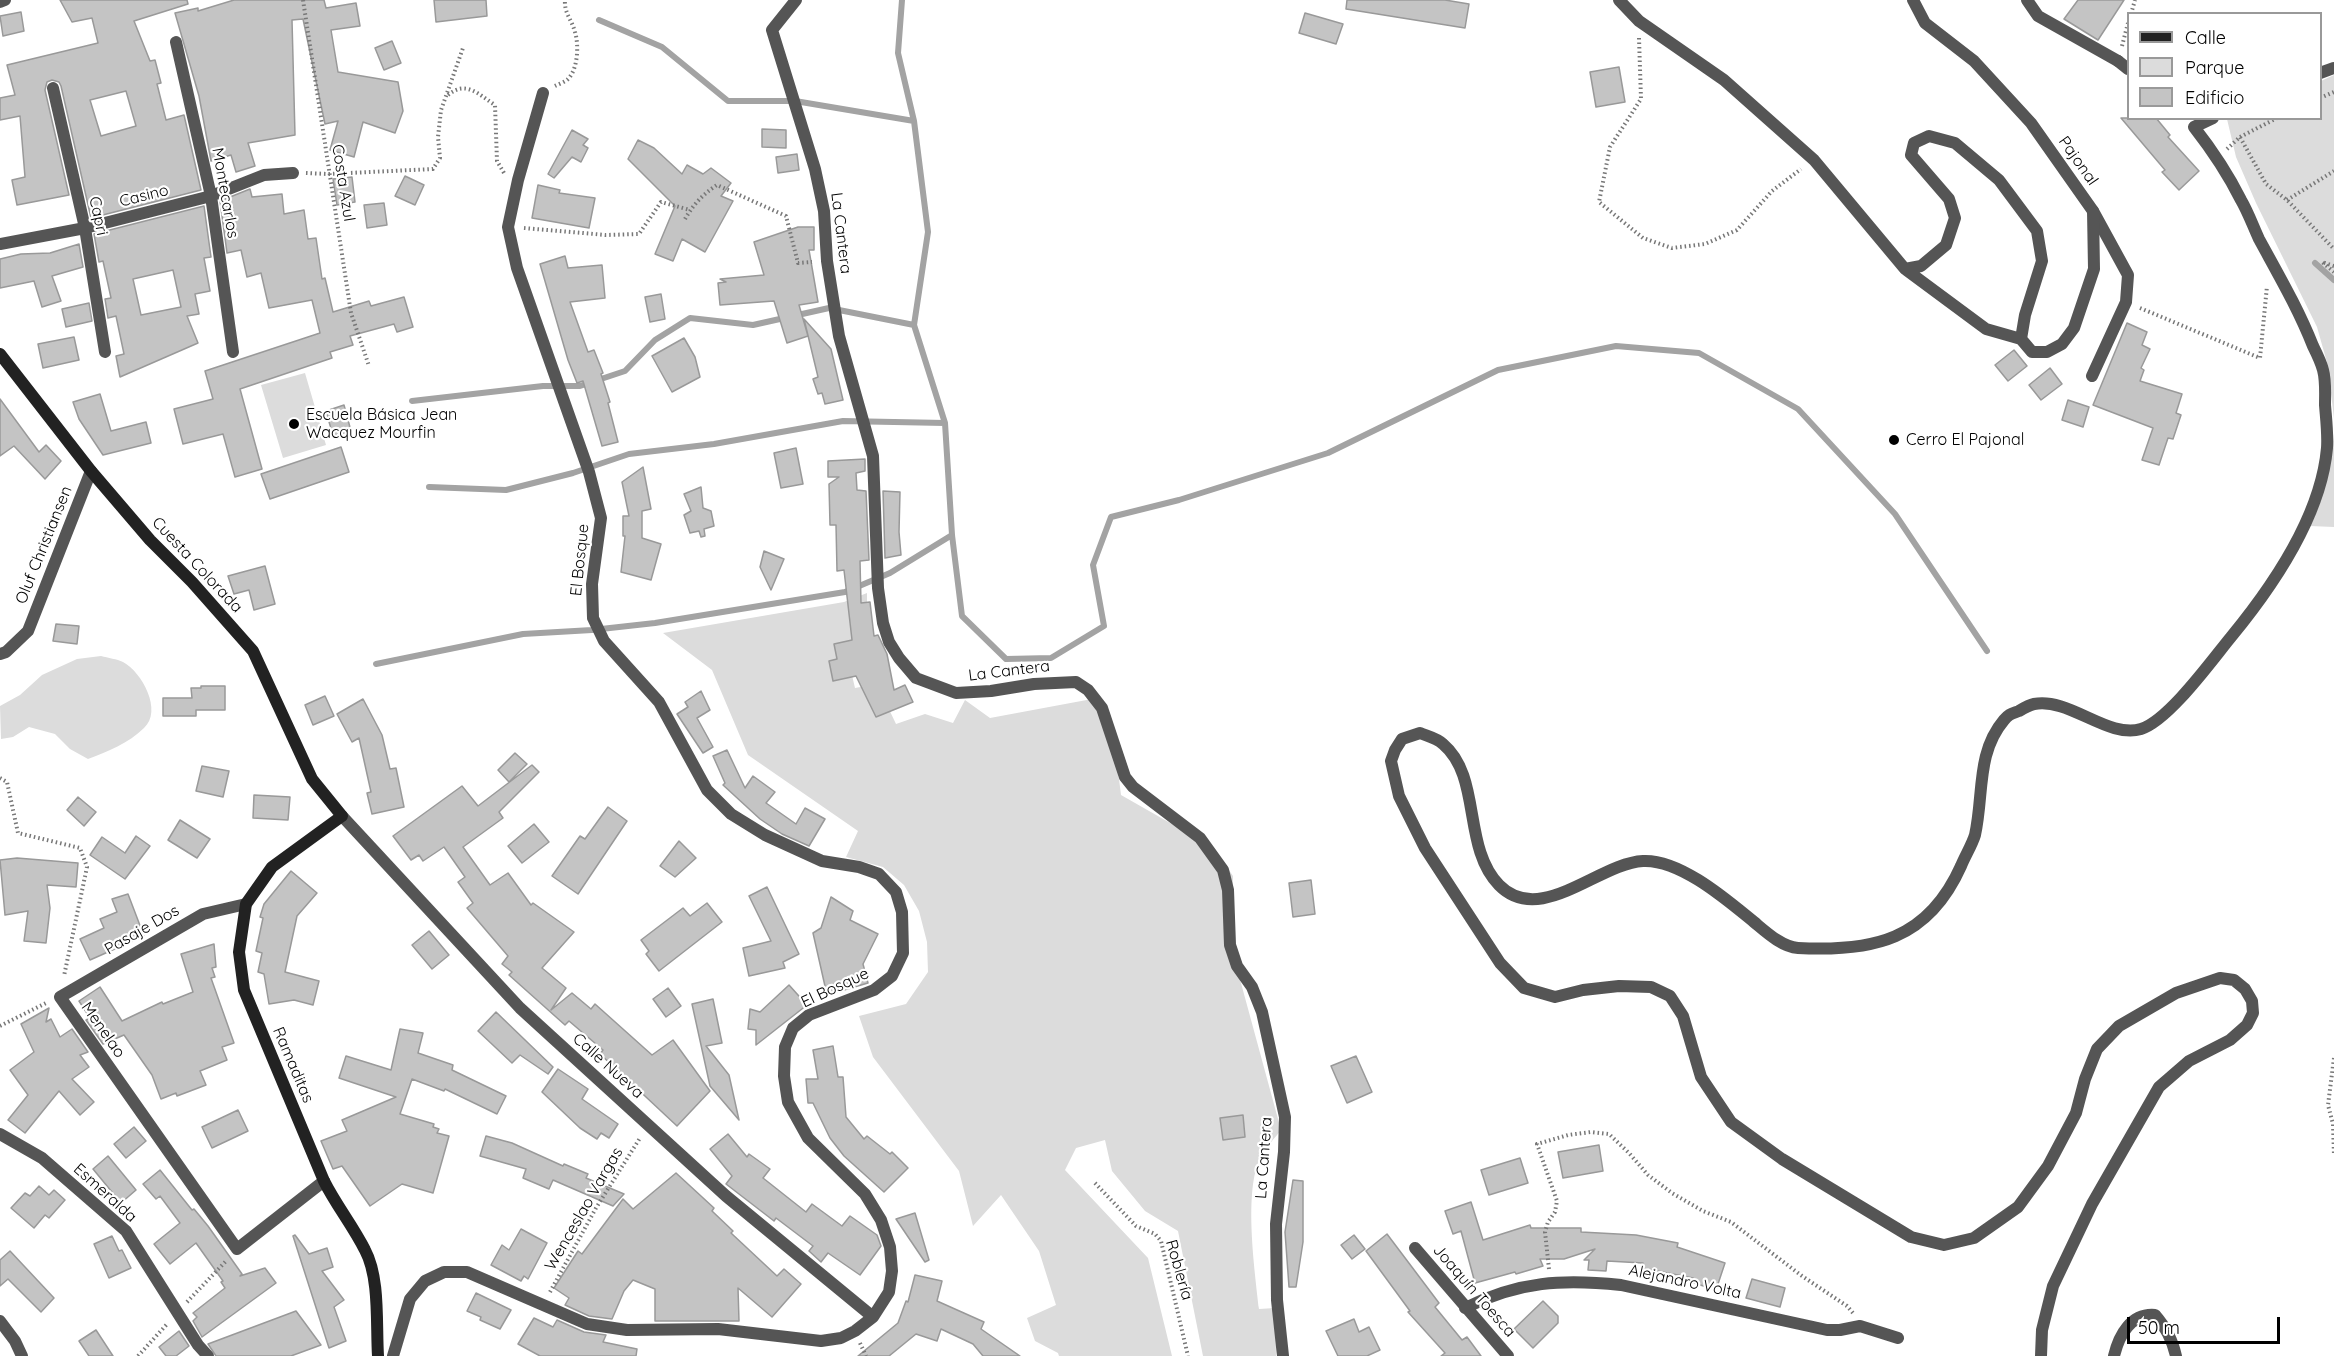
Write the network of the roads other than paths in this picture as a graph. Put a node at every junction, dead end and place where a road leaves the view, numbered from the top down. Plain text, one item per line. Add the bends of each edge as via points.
1 (6, 0) edge
2 (796, 0) edge
3 (1619, 0) edge
4 (1913, 0) edge
5 (2027, 0) edge
6 (0, 2) edge
7 (177, 42) dead end
8 (2123, 65) edge
9 (53, 88) dead end
10 (543, 93) road end
11 (2191, 123) edge
12 (293, 173) road end
13 (211, 196) junction
14 (2093, 211) junction
15 (85, 228) junction
16 (0, 244) edge
17 (1905, 269) junction
18 (2021, 339) junction
19 (105, 352) dead end
20 (233, 352) dead end
21 (0, 354) edge
22 (2092, 376) dead end
23 (91, 471) junction
24 (0, 654) edge
25 (342, 816) junction
26 (246, 904) junction
27 (60, 997) joint
28 (0, 1134) edge
29 (324, 1181) junction
30 (1415, 1248) dead end
31 (1465, 1308) junction
32 (873, 1317) junction
33 (0, 1321) edge
34 (1898, 1338) dead end
35 (22, 1356) edge
36 (208, 1356) edge
37 (378, 1356) edge
38 (393, 1356) edge
39 (1283, 1356) edge
40 (1508, 1356) edge
41 (2041, 1356) edge
42 (2114, 1356) edge
43 (2176, 1356) edge

1 - 6 street
2 - 39 street, La Cantera via 772,30 815,169 839,336 873,456 878,588 889,642 916,678 956,693 1076,682 1088,690 1102,708 1125,777 1200,838 1223,870 1228,890 1230,945 1262,1012 1285,1117 1276,1224
3 - 17 street via 1639,21 1724,80 1814,160
4 - 14 street, Pajonal via 1925,23 1974,61 2031,123
5 - 8 street via 2038,16
7 - 13 street, Montecarlos
9 - 15 street, Capri
10 - 32 street, El Bosque via 508,227 517,268 589,472 601,518 592,584 593,618 604,641 659,702 707,790 731,814 765,835 822,861 879,874 896,892 902,912 903,952 892,976 874,990 809,1015 793,1028 784,1047 788,1102 808,1138 865,1194 881,1220 890,1247 889,1292
11 - 41 street via 2217,158 2270,256 2300,312 2324,371 2327,447 2315,504 2258,604 2163,715 2140,730 2099,723 2067,707 2035,703 2007,716 1988,745 1974,836 1954,881 1930,915 1898,937 1848,948 1791,948 1694,878 1666,864 1642,860 1608,870 1576,888 1546,898 1519,898 1499,885 1483,859 1458,762 1441,741 1420,733 1402,740 1391,761 1400,796 1425,848 1500,963 1524,988 1556,997 1619,986 1651,987 1670,996 1683,1016 1701,1077 1731,1122 1782,1159 1911,1237 1944,1245 1974,1238 2018,1207 2048,1166 2076,1113 2097,1049 2119,1026 2176,993 2220,978 2234,980 2245,989 2253,1013 2247,1025 2230,1040 2189,1061 2159,1087 2092,1204 2053,1286 2042,1330
12 - 13 street, Casino via 264,175
13 - 15 street, Casino
13 - 20 street, Montecarlos
14 - 18 street via 2094,269 2074,328 2062,344 2047,352 2032,352
14 - 22 street, Pajonal via 2128,274 2126,302
15 - 16 street, Casino
15 - 19 street, Capri
17 - 18 street via 1986,328
17 - 18 street via 1921,266 1946,244 1955,218 1949,199 1911,155 1914,143 1929,136 1955,143 1999,180 2037,231 2042,261
21 - 23 street, Cuesta Colorada
23 - 24 street, Oluf Christiansen via 28,631
23 - 25 street, Cuesta Colorada via 253,651 312,779
25 - 26 street, Ramaditas via 272,867
25 - 32 street, Calle Nueva via 520,1008 726,1196
26 - 27 street, Pasaje Dos via 203,914
26 - 29 street, Ramaditas via 239,952 244,990
27 - 29 street, Menelao via 237,1249
28 - 36 street, Esmeralda via 42,1158 126,1231
29 - 37 street, Ramaditas via 366,1250 374,1275
30 - 31 street, Joaquín Toesca
31 - 34 street, Alejandro Volta via 1493,1294 1550,1282 1593,1282 1827,1330 1860,1326
31 - 40 street, Joaquín Toesca
32 - 38 street, El Bosque via 841,1338 821,1341 718,1329 627,1330 587,1324 466,1272 444,1272 425,1281 411,1299
33 - 35 street
42 - 43 street via 2128,1324 2145,1314 2155,1315 2167,1329

